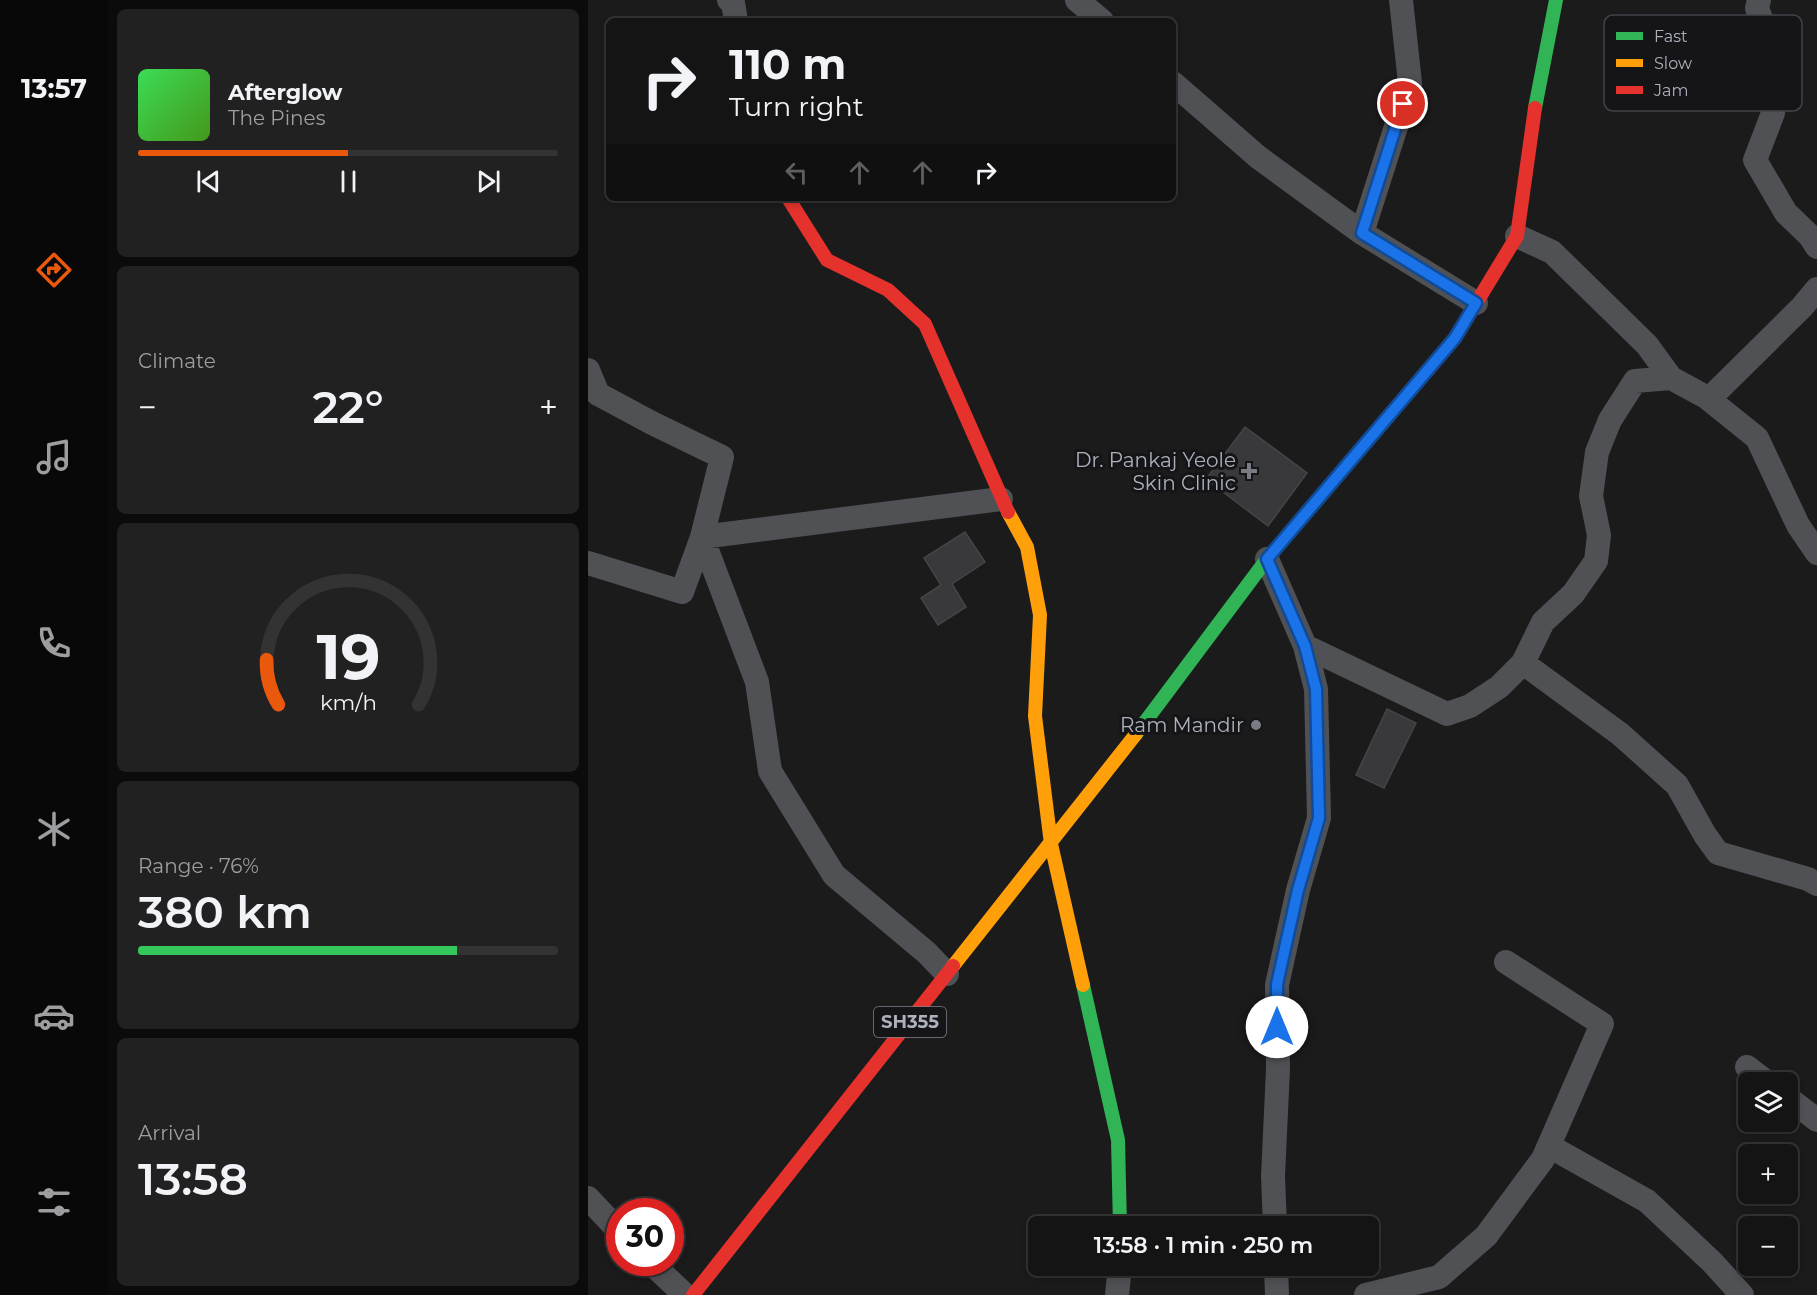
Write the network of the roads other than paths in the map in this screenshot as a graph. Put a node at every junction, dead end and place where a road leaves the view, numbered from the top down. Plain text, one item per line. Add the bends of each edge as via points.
1 (729, 0) edge
2 (1077, 0) edge
3 (1401, 0) edge
4 (1556, 0) edge
5 (1759, 0) edge
6 (1760, 15) edge
7 (736, 18) edge
8 (1098, 18) edge
9 (1176, 86) edge
10 (1773, 111) edge
11 (790, 201) edge
12 (1362, 233) junction
13 (1517, 236) junction
14 (1817, 247) edge
15 (1817, 289) edge
16 (1476, 303) junction
17 (588, 370) edge
18 (1671, 378) junction
19 (1706, 397) junction
20 (1001, 499) junction
21 (702, 537) junction
22 (1817, 554) edge
23 (1267, 559) junction
24 (588, 563) edge
25 (1305, 646) junction
26 (1523, 663) junction
27 (1051, 844) junction
28 (1817, 884) edge
29 (1506, 962) dead end
30 (947, 974) junction
31 (1747, 1067) dead end
32 (1754, 1072) edge
33 (1798, 1106) edge
34 (1817, 1120) edge
35 (1549, 1146) junction
36 (588, 1198) edge
37 (1119, 1216) edge
38 (1275, 1216) edge
39 (606, 1217) edge
40 (665, 1276) edge
41 (1119, 1276) edge
42 (1276, 1276) edge
43 (685, 1295) edge
44 (693, 1295) edge
45 (1117, 1295) edge
46 (1277, 1295) edge
47 (1366, 1295) edge
48 (1742, 1295) edge

1 - 7 street
2 - 8 street
3 - 12 street via 1410,82
4 - 13 main road, SH355 via 1530,136
5 - 6 street
9 - 12 street via 1258,157
10 - 14 street via 1755,160 1786,213
11 - 20 main road via 826,260 888,290 925,324
12 - 16 street
13 - 16 main road, SH355
13 - 18 street via 1552,252 1647,345
15 - 19 street via 1713,395
16 - 23 main road, SH355 via 1455,338
17 - 21 street via 598,394 722,457
18 - 19 street
18 - 26 street via 1635,381 1610,420 1597,452 1591,496 1599,535 1596,561 1573,594 1543,622
19 - 22 street via 1757,438 1798,525
20 - 21 street
20 - 27 main road via 1027,547 1040,615 1035,716
21 - 24 street via 682,592
21 - 30 street via 757,682 770,771 834,875
23 - 25 street
23 - 27 main road, SH355
25 - 26 street via 1447,714 1470,706 1499,687
25 - 38 street via 1316,689 1319,818 1277,984
26 - 28 street via 1620,734 1677,785 1719,853
27 - 30 main road, SH355
27 - 37 main road via 1118,1140
29 - 35 street via 1602,1024
30 - 44 main road, SH355
31 - 32 street
33 - 34 street
35 - 47 street via 1486,1236 1439,1277
35 - 48 street via 1647,1201
36 - 39 street
40 - 43 street
41 - 45 street
42 - 46 street

